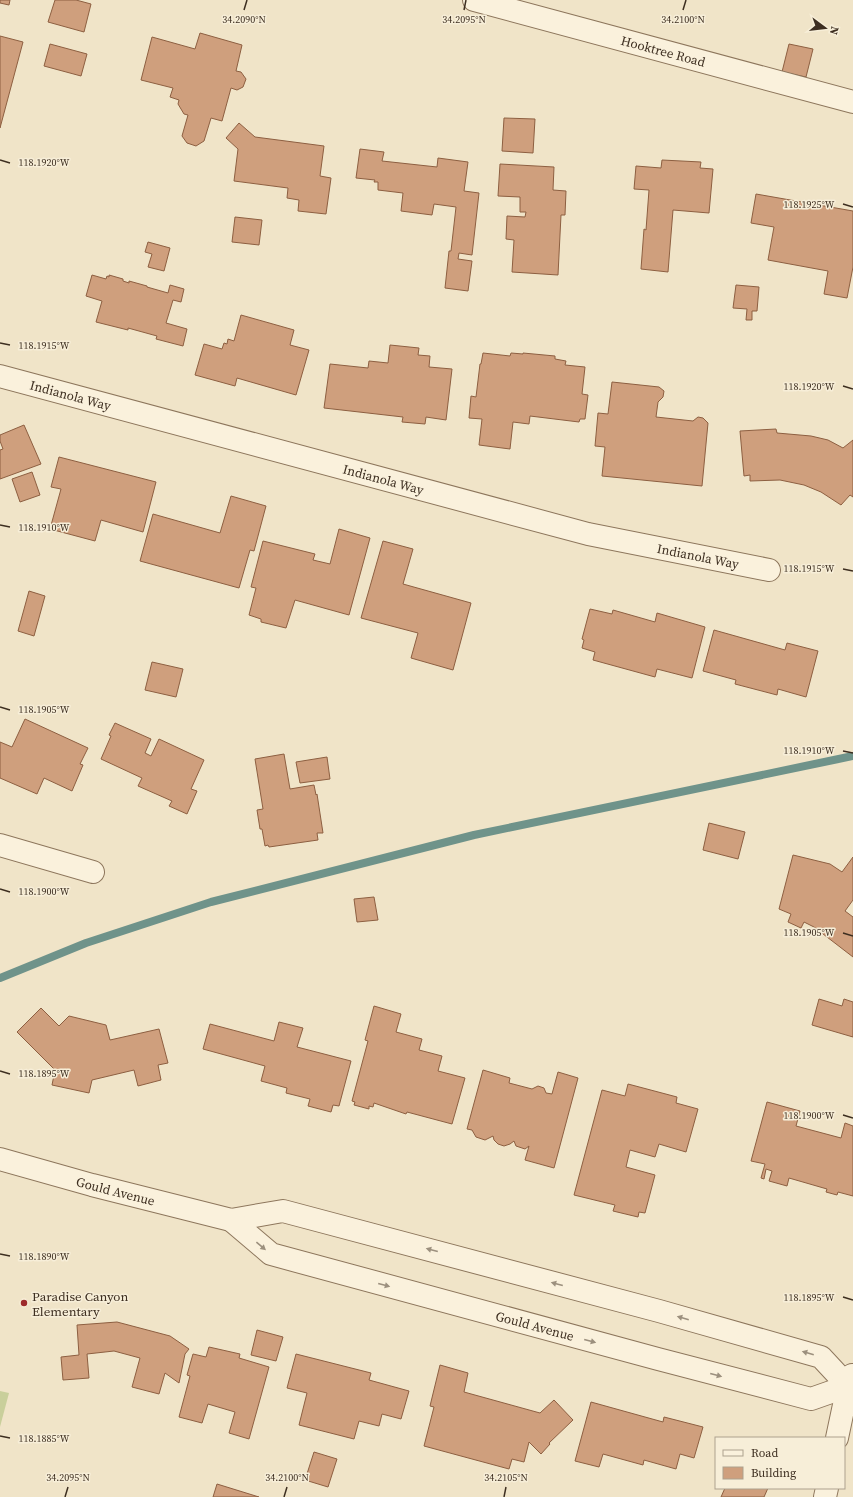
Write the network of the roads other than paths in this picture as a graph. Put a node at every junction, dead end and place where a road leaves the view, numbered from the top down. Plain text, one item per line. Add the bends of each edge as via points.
1 (474, 0) edge
2 (853, 102) edge
3 (0, 376) edge
4 (769, 570) dead end
5 (0, 845) edge
6 (93, 872) dead end
7 (0, 1160) edge
8 (231, 1220) junction
9 (850, 1379) edge
10 (837, 1437) edge

1 - 2 street, Hooktree Road
3 - 4 street, Indianola Way via 588,534
5 - 6 street
7 - 8 street, Gould Avenue
9 -> 8 street, Gould Avenue via 821,1357 652,1309 283,1211
8 -> 9 street, Gould Avenue via 271,1254 811,1400
9 - 10 street

